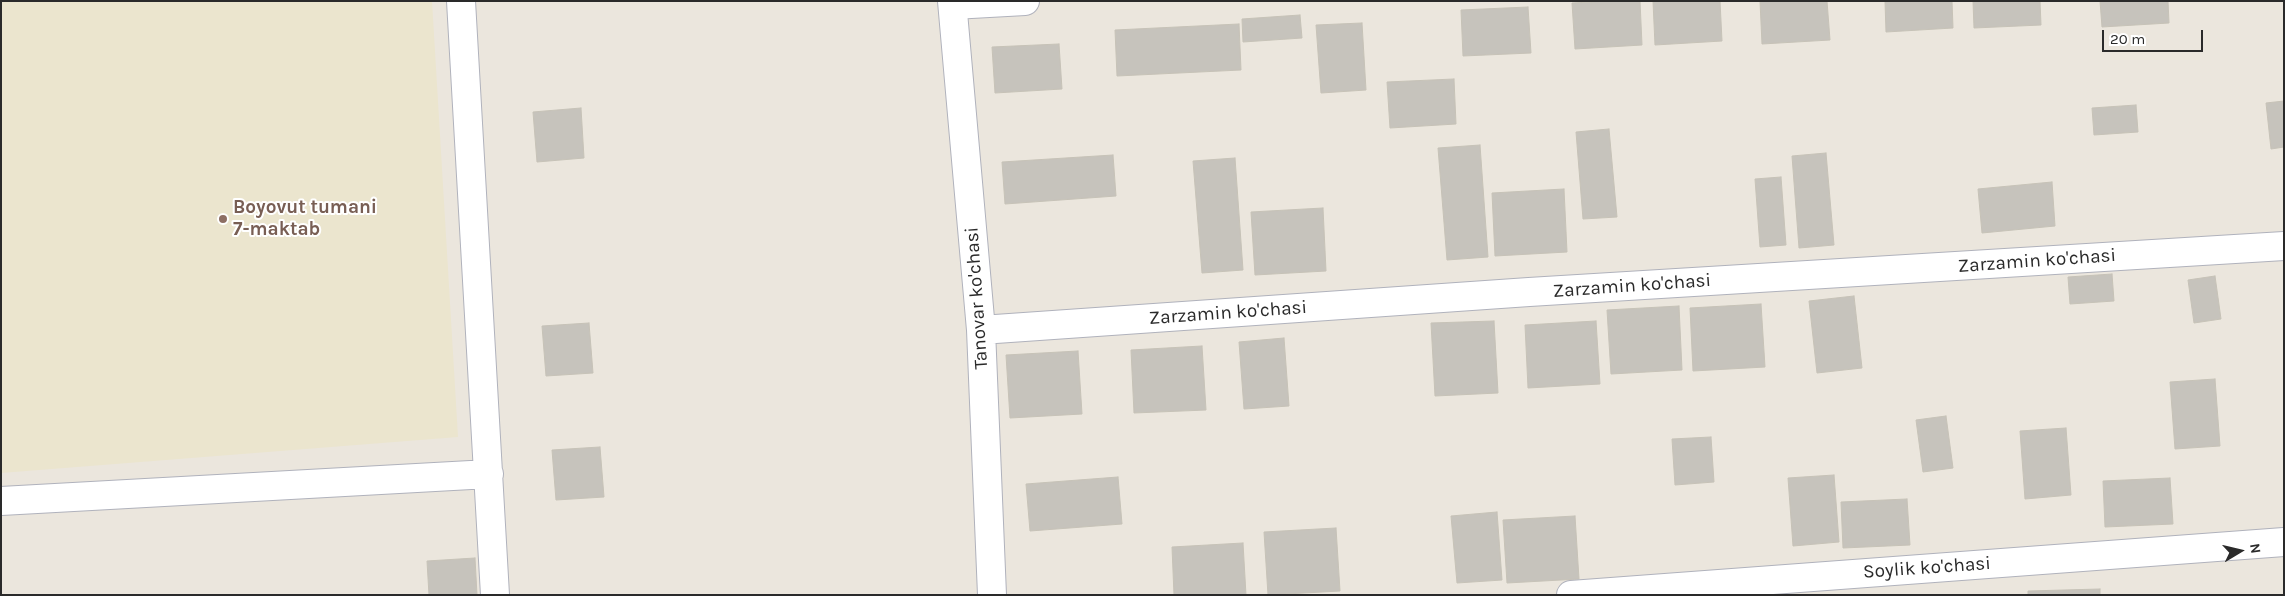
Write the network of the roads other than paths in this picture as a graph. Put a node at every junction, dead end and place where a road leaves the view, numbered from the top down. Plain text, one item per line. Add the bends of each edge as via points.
1 (461, 1) edge
2 (1024, 1) edge
3 (953, 3) edge
4 (2284, 246) edge
5 (981, 330) junction
6 (489, 474) junction
7 (1, 502) edge
8 (2284, 542) edge
9 (496, 595) edge
10 (992, 595) edge
11 (1571, 595) edge

1 - 6 street
2 - 3 street
3 - 5 street, Tanovar ko'chasi
4 - 5 street, Zarzamin ko'chasi
5 - 10 street, Tanovar ko'chasi
6 - 7 street
6 - 9 street
8 - 11 street, Soylik ko'chasi

